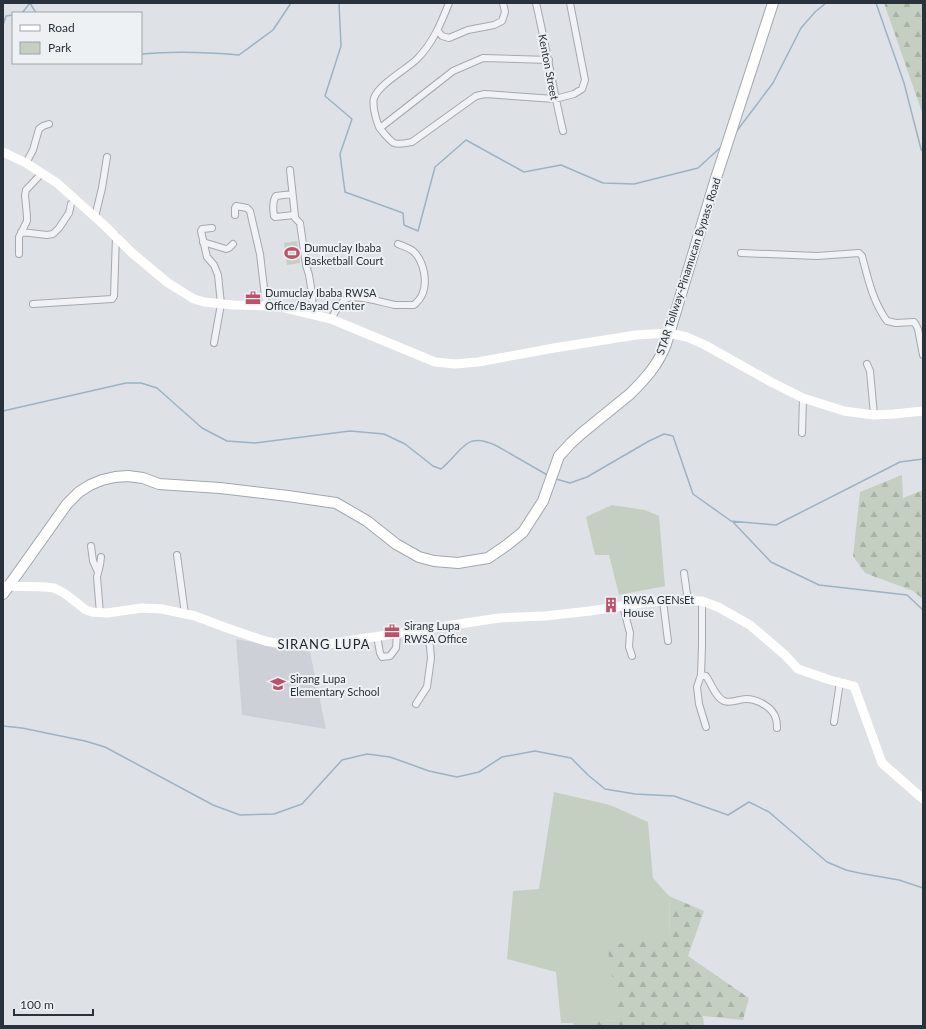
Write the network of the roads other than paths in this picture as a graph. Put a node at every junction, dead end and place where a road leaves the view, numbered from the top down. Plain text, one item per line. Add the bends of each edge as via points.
1 (449, 3) edge
2 (503, 3) edge
3 (536, 3) edge
4 (570, 3) edge
5 (773, 3) edge
6 (438, 31) junction
7 (549, 60) junction
8 (555, 98) junction
9 (49, 124) dead end
10 (380, 128) junction
11 (563, 131) dead end
12 (3, 152) edge
13 (107, 157) dead end
14 (26, 163) junction
15 (290, 170) dead end
16 (42, 173) junction
17 (292, 194) junction
18 (71, 204) dead end
19 (235, 215) dead end
20 (294, 215) junction
21 (95, 217) junction
22 (212, 228) dead end
23 (21, 232) junction
24 (116, 236) junction
25 (203, 242) junction
26 (233, 244) dead end
27 (398, 244) dead end
28 (741, 253) dead end
29 (19, 254) dead end
30 (34, 304) dead end
31 (220, 304) junction
32 (266, 305) junction
33 (313, 314) junction
34 (331, 319) junction
35 (668, 333) junction
36 (214, 343) dead end
37 (923, 355) edge
38 (867, 364) dead end
39 (803, 398) junction
40 (923, 411) edge
41 (874, 415) junction
42 (802, 433) dead end
43 (91, 546) dead end
44 (177, 555) dead end
45 (101, 557) dead end
46 (98, 572) junction
47 (684, 573) dead end
48 (5, 589) edge
49 (663, 601) junction
50 (688, 601) junction
51 (702, 601) junction
52 (623, 606) junction
53 (100, 613) junction
54 (185, 614) junction
55 (424, 630) junction
56 (397, 634) junction
57 (377, 636) junction
58 (668, 641) dead end
59 (632, 656) dead end
60 (701, 675) junction
61 (840, 682) junction
62 (416, 704) dead end
63 (834, 722) dead end
64 (706, 727) dead end
65 (777, 728) dead end
66 (923, 799) edge

1 - 6 street
2 - 6 street via 505,12 502,21 494,25 468,30 449,38 442,36
3 - 7 street, Kenton Street
4 - 8 street via 585,80 582,89 574,94
5 - 35 main road, STAR Tollway-Pinamucan Bypass Road
6 - 10 street via 417,59 381,88 374,97 373,105
7 - 8 street, Kenton Street
7 - 10 street via 483,58 453,71
8 - 10 street via 485,94 476,96 412,142 403,144 394,143
8 - 11 street, Kenton Street
9 - 14 street via 40,129 34,150
12 - 14 street
13 - 21 street
14 - 16 street
15 - 17 street
16 - 21 street
16 - 23 street via 26,190 24,196 28,216
17 - 20 street
17 - 20 street via 276,196 273,209 275,217
18 - 23 street via 69,213 53,234
19 - 32 street via 236,206 247,208 250,212 260,254
20 - 33 street via 300,223
21 - 24 street
22 - 25 street via 201,230
23 - 29 street
24 - 30 street via 112,299
24 - 31 street via 168,283 194,299
25 - 26 street via 226,249
25 - 31 street via 207,257 217,273
27 - 34 street via 412,250 424,269 425,284 419,300 414,305 395,305 350,297 341,303
28 - 37 street via 817,256 859,253 881,313 887,321 914,322 918,329
31 - 32 street
31 - 36 street
32 - 33 street
33 - 34 street
34 - 35 street via 436,362 455,364 629,336
35 - 39 street via 706,345
35 - 48 main road, STAR Tollway-Pinamucan Bypass Road via 661,355 648,376 571,442 559,456 543,500 523,532 488,558 458,563 419,557 336,503 220,488 159,484 128,476 102,480 90,484 79,492 67,504
38 - 41 street via 870,371
39 - 41 street via 844,411
39 - 42 street
40 - 41 street
43 - 46 street
44 - 54 street
45 - 46 street
46 - 53 street
47 - 50 street
48 - 53 street via 54,588 86,610
49 - 50 street
49 - 52 street
49 - 58 street
50 - 51 street
51 - 60 street
51 - 61 street via 750,625 798,669
52 - 55 street via 545,616 499,618
52 - 59 street via 630,633 628,643
53 - 54 street via 152,608
54 - 57 street via 265,641 287,645 314,646
55 - 56 street
55 - 62 street via 431,658 426,687
56 - 57 street
56 - 57 street via 396,648 390,656 385,657 380,653
60 - 64 street via 697,687
60 - 65 street via 706,676 718,697 724,702 745,699 760,702 770,708 774,713
61 - 63 street
61 - 66 street via 854,686 882,763

